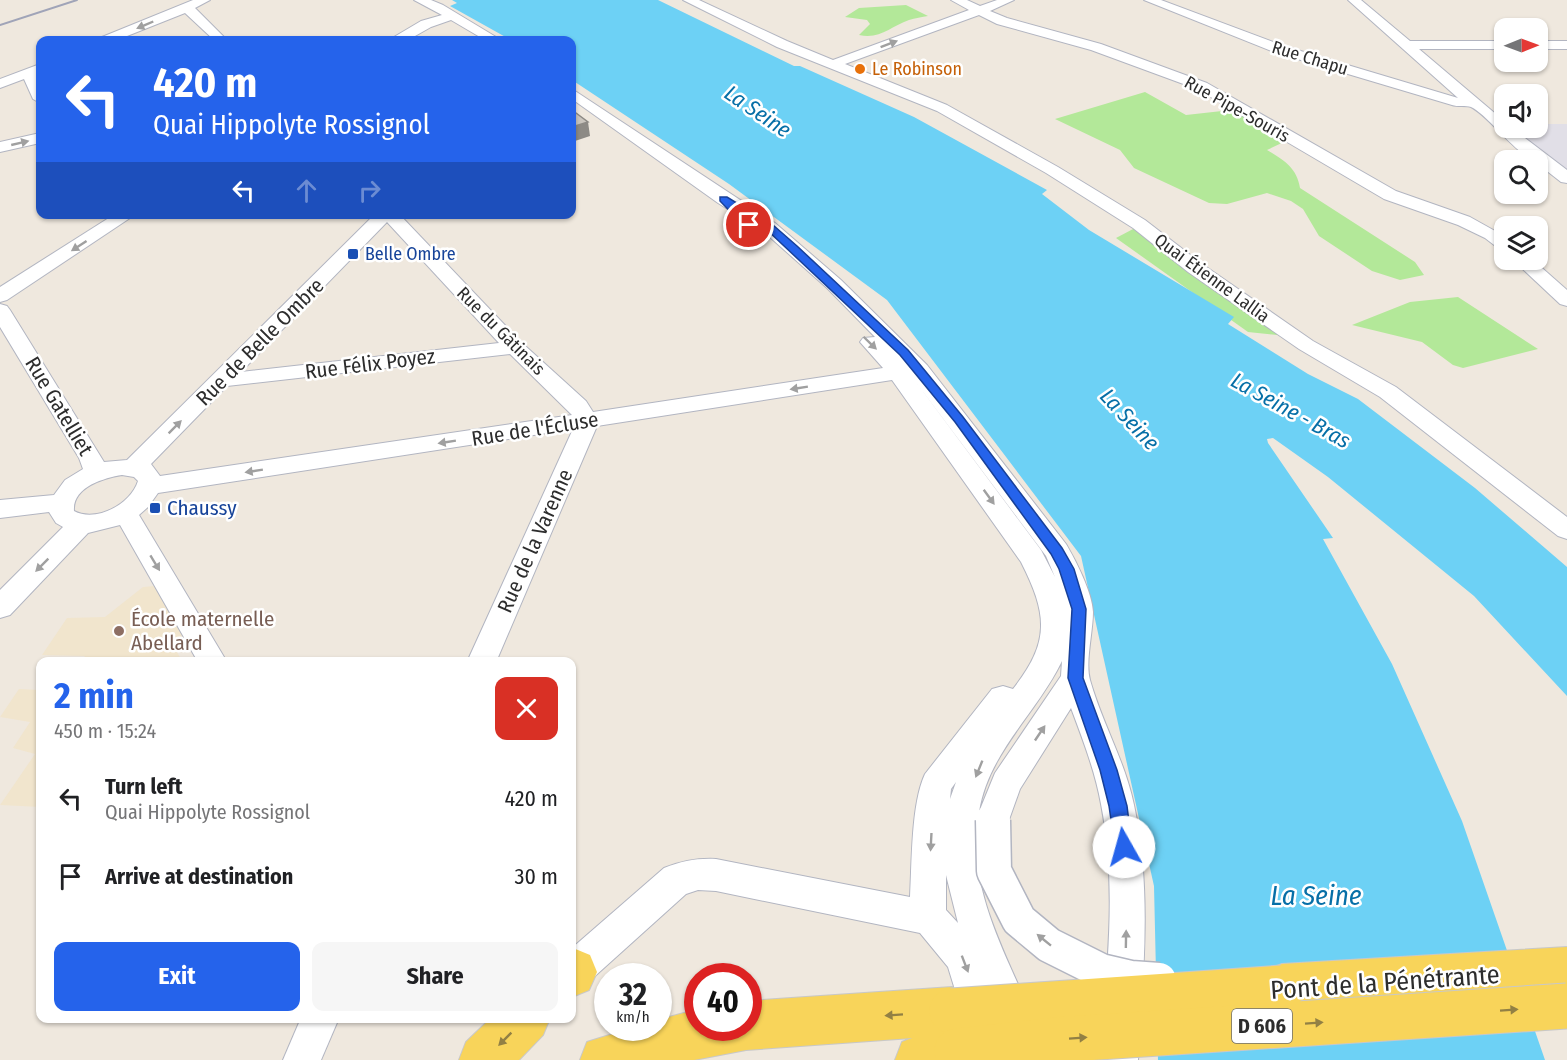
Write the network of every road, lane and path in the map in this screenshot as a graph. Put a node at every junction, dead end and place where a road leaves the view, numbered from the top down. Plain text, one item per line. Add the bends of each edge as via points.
1 (204, 0) edge
2 (410, 0) edge
3 (420, 0) edge
4 (689, 0) edge
5 (957, 0) edge
6 (1008, 0) edge
7 (1150, 0) edge
8 (1354, 0) edge
9 (183, 8) junction
10 (972, 12) junction
11 (448, 18) junction
12 (116, 36) edge
13 (217, 36) edge
14 (406, 36) edge
15 (475, 36) edge
16 (486, 36) edge
17 (1405, 45) junction
18 (1494, 45) edge
19 (1548, 45) edge
20 (1567, 45) edge
21 (834, 64) junction
22 (36, 70) edge
23 (25, 74) junction
24 (0, 84) edge
25 (36, 87) edge
26 (576, 96) edge
27 (1474, 104) junction
28 (36, 139) edge
29 (0, 147) edge
30 (1567, 178) edge
31 (120, 219) edge
32 (382, 219) edge
33 (392, 219) edge
34 (1494, 237) edge
35 (1534, 270) edge
36 (0, 296) edge
37 (1564, 296) edge
38 (0, 310) edge
39 (515, 347) junction
40 (909, 372) junction
41 (224, 379) junction
42 (588, 421) junction
43 (133, 468) junction
44 (96, 473) junction
45 (150, 486) junction
46 (61, 503) junction
47 (0, 509) edge
48 (125, 513) junction
49 (83, 523) junction
50 (1567, 530) edge
51 (1046, 586) junction
52 (0, 607) edge
53 (210, 657) edge
54 (483, 657) edge
55 (1076, 678) junction
56 (930, 918) junction
57 (576, 968) edge
58 (1567, 971) edge
59 (1282, 988) junction
60 (1567, 1006) edge
61 (318, 1023) edge
62 (521, 1023) edge
63 (762, 1027) edge
64 (684, 1038) edge
65 (955, 1046) edge
66 (302, 1060) edge
67 (484, 1060) edge
68 (605, 1060) edge
69 (1031, 1060) edge
70 (1119, 1060) edge

1 - 9 street
2 - 11 street
3 - 11 street
4 - 21 street, Quai Étienne Lallia via 772,40
5 - 10 street, Rue Pipe-Souris
6 - 10 street
7 - 27 street, Rue Chapu via 1279,49
8 - 17 street
9 -> 12 street
9 - 13 street
21 -> 10 street
10 - 34 street, Rue Pipe-Souris via 1096,47 1202,86 1390,195 1482,228
11 - 14 street via 426,24
11 - 15 street
11 - 16 street
17 - 18 street
17 - 27 street
19 - 20 street
21 - 50 street, Quai Étienne Lallia via 968,121 1139,224 1306,345 1388,392
22 - 23 street
23 - 24 street
23 - 25 street via 33,78
26 - 40 street via 769,227 834,284
27 - 30 street
29 -> 28 street
31 -> 36 street
32 - 41 street, Rue de Belle Ombre
33 - 39 street, Rue du Gâtinais
35 - 37 street
38 - 44 street, Rue Gatelliet via 91,458
39 - 41 street, Rue Félix Poyez
39 - 42 street, Rue du Gâtinais via 578,406
40 -> 42 street, Rue de l'Écluse
40 -> 51 street via 1032,557
40 - 55 street via 1030,514 1066,569 1079,609
43 -> 41 street, Rue de Belle Ombre
42 -> 45 street, Rue de l'Écluse
42 - 54 street, Rue de la Varenne
43 - 44 street
43 - 45 street via 147,474
44 - 46 street via 73,486
45 - 48 street via 142,500
46 - 47 street
46 - 49 street via 65,517
48 - 49 street
48 -> 53 street
49 -> 52 street
51 -> 56 street via 1040,634 1026,668 936,783 927,897
51 -> 69 street via 1055,623 1050,656 982,761 964,807 959,850 970,909
59 -> 55 street, bridge via 1131,978 1101,971 1049,945 1020,920 994,871 993,820 1006,783
70 -> 55 street via 1127,941 1126,868 1109,770
56 - 57 street via 698,874 676,880
56 -> 65 street via 964,958
58 - 59 main road, Pont de la Pénétrante / D 606
59 - 65 main road, Pont de la Pénétrante / D 606, bridge
65 -> 60 main road, Pont de la Pénétrante / D 606, bridge
61 - 66 street
62 -> 67 main road
65 -> 63 main road, D 606
64 - 68 main road

